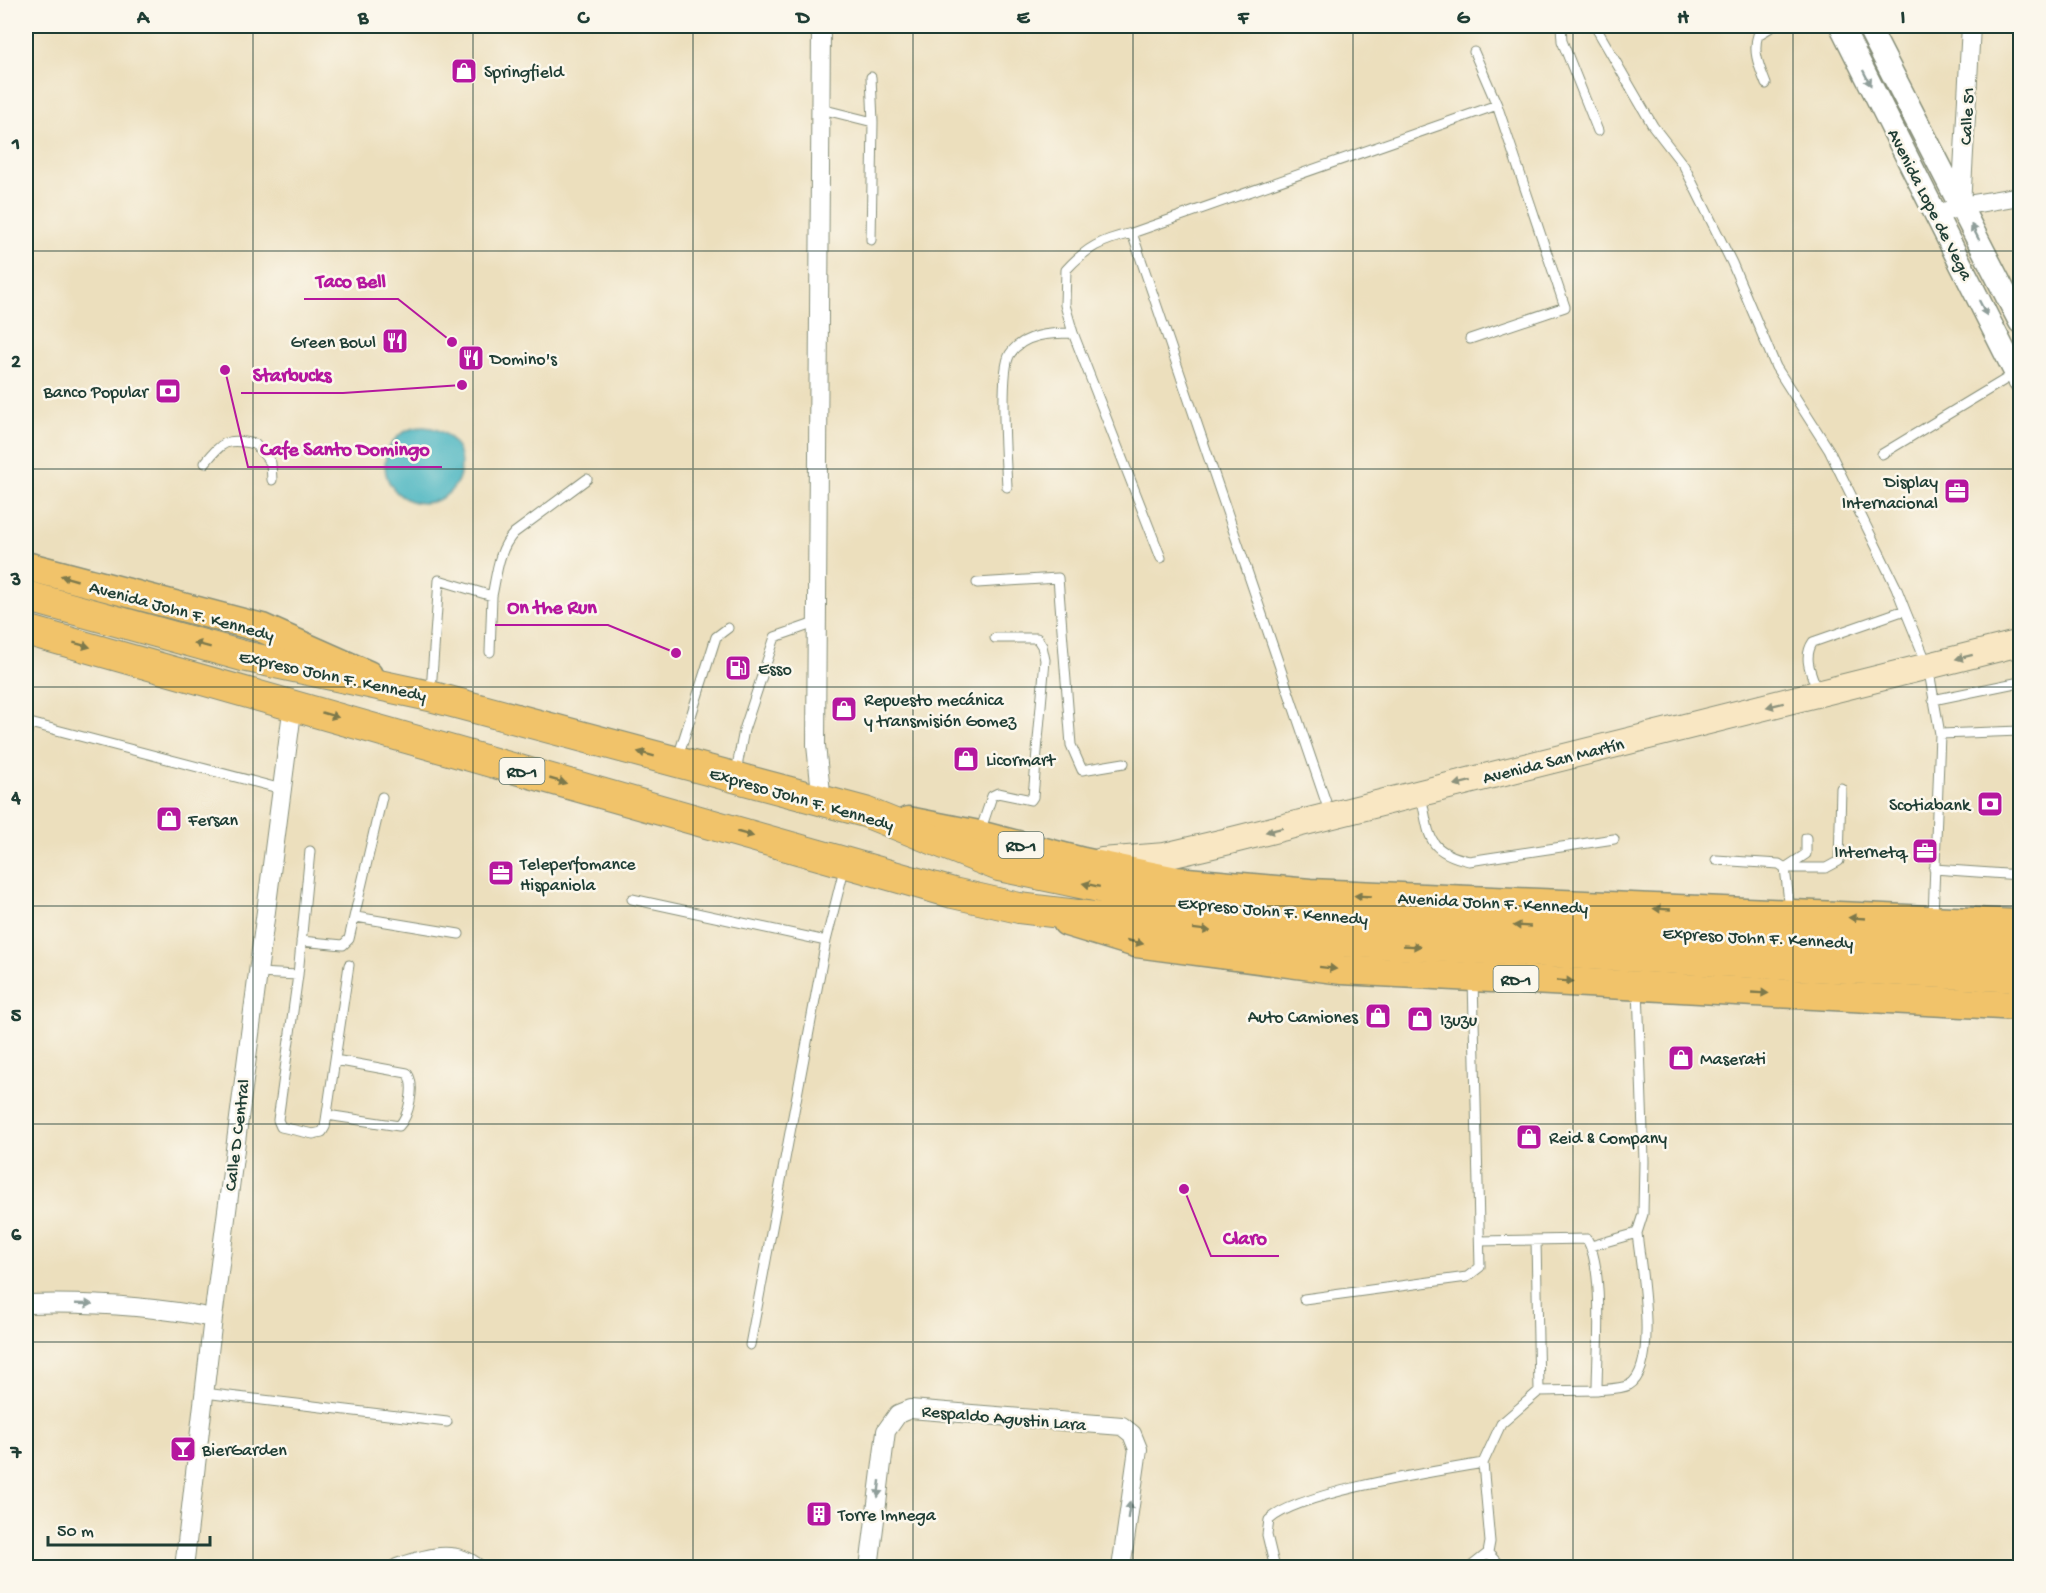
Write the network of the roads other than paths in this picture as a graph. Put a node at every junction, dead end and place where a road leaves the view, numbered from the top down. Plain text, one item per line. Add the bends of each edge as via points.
1 (821, 26) edge
2 (1561, 26) edge
3 (1594, 26) edge
4 (1773, 26) edge
5 (1841, 26) edge
6 (1868, 26) edge
7 (1971, 26) edge
8 (1474, 52) dead end
9 (871, 76) dead end
10 (1766, 84) dead end
11 (1497, 105) junction
12 (821, 109) junction
13 (873, 122) junction
14 (1598, 131) dead end
15 (2020, 196) edge
16 (1961, 206) junction
17 (1936, 215) junction
18 (1132, 233) junction
19 (871, 240) dead end
20 (2020, 322) edge
21 (1073, 333) junction
22 (1470, 339) dead end
23 (2018, 377) edge
24 (1882, 454) dead end
25 (205, 464) dead end
26 (587, 479) dead end
27 (272, 480) dead end
28 (1006, 487) dead end
29 (1161, 558) dead end
30 (26, 566) edge
31 (977, 583) dead end
32 (26, 596) edge
33 (492, 596) junction
34 (1905, 610) junction
35 (818, 622) junction
36 (728, 628) dead end
37 (26, 630) edge
38 (995, 639) dead end
39 (2020, 643) edge
40 (490, 652) dead end
41 (1928, 666) junction
42 (2020, 682) edge
43 (417, 693) junction
44 (1819, 694) junction
45 (1933, 700) junction
46 (293, 704) junction
47 (27, 722) edge
48 (2020, 731) edge
49 (1940, 734) junction
50 (26, 737) edge
51 (676, 762) junction
52 (1124, 764) dead end
53 (734, 779) junction
54 (1841, 788) dead end
55 (282, 789) junction
56 (1421, 793) junction
57 (382, 797) dead end
58 (822, 802) junction
59 (865, 813) junction
60 (1330, 816) junction
61 (979, 835) junction
62 (1806, 838) dead end
63 (1614, 839) dead end
64 (310, 851) dead end
65 (1716, 860) dead end
66 (1083, 862) junction
67 (845, 863) junction
68 (1785, 868) junction
69 (1934, 869) junction
70 (2020, 875) edge
71 (632, 899) dead end
72 (1019, 908) junction
73 (1790, 915) junction
74 (356, 917) junction
75 (1933, 919) junction
76 (1889, 920) junction
77 (2020, 924) edge
78 (1355, 931) junction
79 (459, 934) dead end
80 (2020, 940) edge
81 (301, 941) junction
82 (826, 941) junction
83 (2020, 951) edge
84 (349, 965) dead end
85 (258, 973) junction
86 (298, 975) junction
87 (1473, 976) junction
88 (2020, 977) edge
89 (1638, 985) junction
90 (2020, 992) edge
91 (1888, 1000) junction
92 (2020, 1006) edge
93 (335, 1060) junction
94 (327, 1115) junction
95 (1637, 1233) junction
96 (1536, 1240) junction
97 (1480, 1241) junction
98 (1591, 1246) junction
99 (1304, 1299) dead end
100 (26, 1304) edge
101 (213, 1318) junction
102 (750, 1345) dead end
103 (1597, 1390) junction
104 (1539, 1391) junction
105 (204, 1393) junction
106 (447, 1422) dead end
107 (1483, 1463) junction
108 (1488, 1553) junction
109 (184, 1568) edge
110 (397, 1568) edge
111 (477, 1568) edge
112 (869, 1568) edge
113 (1121, 1568) edge
114 (1275, 1568) edge
115 (1469, 1568) edge
116 (1502, 1568) edge

1 - 12 street
2 - 14 lane via 1562,40
3 - 34 lane via 1653,126 1684,166 1732,263 1776,367 1829,450
4 - 10 lane via 1758,35 1755,43
5 -> 17 street, Avenida Lope de Vega
6 - 16 street, Avenida Lope de Vega
7 - 16 street, Calle 51
8 - 11 lane
9 - 13 lane
11 - 18 lane
11 - 22 lane via 1565,307
12 - 13 lane
12 - 35 street
13 - 19 lane
15 - 16 street
16 - 17 street
20 -> 16 street, Avenida Lope de Vega
17 -> 23 street, Avenida Lope de Vega
18 - 21 lane via 1083,251 1066,270 1065,304
18 - 60 lane
21 - 28 lane via 1035,337 1021,343 1009,355 1005,377
21 - 29 lane
23 - 24 lane
25 - 27 lane via 221,444 234,440 255,444 271,464
26 - 33 lane via 505,543
43 -> 30 main road, Avenida John F. Kennedy / RD-1 via 262,628
31 - 52 lane via 1058,578 1071,745 1082,770
43 -> 32 highway, Expreso John F. Kennedy / RD-1 via 243,656
33 - 40 lane
33 - 43 lane via 439,580
34 - 41 lane
34 - 44 lane via 1813,642 1806,651 1807,660
35 - 53 lane via 775,637 744,730
35 - 58 street via 816,746
36 - 51 lane via 716,637
37 -> 46 highway, Expreso John F. Kennedy / RD-1
38 - 61 lane via 1037,638 1045,660 1033,797 1031,800 998,793 992,796
39 -> 41 main road, Avenida San Martín
41 - 44 main road, Avenida San Martín
41 - 45 lane
42 - 45 lane
51 -> 43 highway, Expreso John F. Kennedy / RD-1
44 -> 56 main road, Avenida San Martín
45 - 49 lane
46 - 55 street, Calle D Central
46 -> 67 highway, Expreso John F. Kennedy / RD-1
47 - 50 lane
47 - 55 lane
48 - 49 lane
49 - 69 lane
51 - 53 highway, Expreso John F. Kennedy / RD-1
53 - 58 highway, Expreso John F. Kennedy / RD-1
54 - 68 lane via 1839,861 1826,868
55 - 85 street, Calle D Central
56 - 60 main road, Avenida San Martín
56 - 63 lane via 1437,848 1468,861
57 - 74 lane
58 - 59 highway, Expreso John F. Kennedy / RD-1
59 - 61 main road, Avenida John F. Kennedy / RD-1
78 -> 59 highway, Expreso John F. Kennedy / RD-1 via 1181,904 999,866
60 -> 66 main road, Avenida San Martín via 1165,856
61 - 66 main road, Avenida John F. Kennedy / RD-1
62 - 68 lane via 1806,854
64 - 81 lane
65 - 68 lane via 1768,862
73 -> 66 main road, Avenida John F. Kennedy / RD-1 via 1310,893 1176,880
67 - 72 highway, Expreso John F. Kennedy / RD-1
67 - 82 lane
68 - 73 lane
69 - 70 lane
69 - 75 lane
71 - 82 lane
72 -> 78 highway, Expreso John F. Kennedy / RD-1 via 1260,937
72 -> 87 main road, RD-1 via 1136,943 1342,970
76 -> 73 main road, Avenida John F. Kennedy / RD-1
74 - 79 lane
74 - 81 lane via 343,945
75 - 76 main road, Avenida John F. Kennedy / RD-1
75 - 77 main road, Avenida John F. Kennedy / RD-1
76 - 80 main road via 1898,928 1918,934
83 -> 78 highway, Expreso John F. Kennedy / RD-1
78 -> 88 highway, Expreso John F. Kennedy / RD-1
81 - 86 lane
82 - 102 lane
84 - 93 lane
85 - 86 lane
85 - 101 street, Calle D Central
86 - 94 lane via 278,1120 281,1127 313,1134 322,1132
87 -> 89 main road, RD-1
87 - 97 lane
89 -> 91 main road, RD-1
89 - 95 lane via 1644,1161 1643,1214
90 - 91 main road via 1922,987 1903,990
91 - 92 main road, RD-1
93 - 94 lane
93 - 94 lane via 407,1073 412,1086 404,1120 399,1125
95 - 98 lane
95 - 103 lane via 1647,1337 1641,1370 1629,1385
96 - 97 lane
96 - 98 lane via 1587,1239
96 - 104 lane
97 - 99 lane via 1479,1268 1467,1277
98 - 103 lane via 1597,1273
100 -> 101 street via 107,1305
101 - 105 street, Calle D Central
103 - 104 lane
104 - 107 lane via 1501,1424
105 - 106 lane
105 - 109 street, Calle D Central
107 - 108 lane
107 - 114 lane via 1319,1498 1277,1512 1269,1520 1268,1535
108 - 115 lane
108 - 116 lane
110 - 111 street via 452,1555
113 -> 112 street, Respaldo Agustin Lara via 1137,1449 1132,1434 1122,1426 910,1409 898,1414 886,1431

